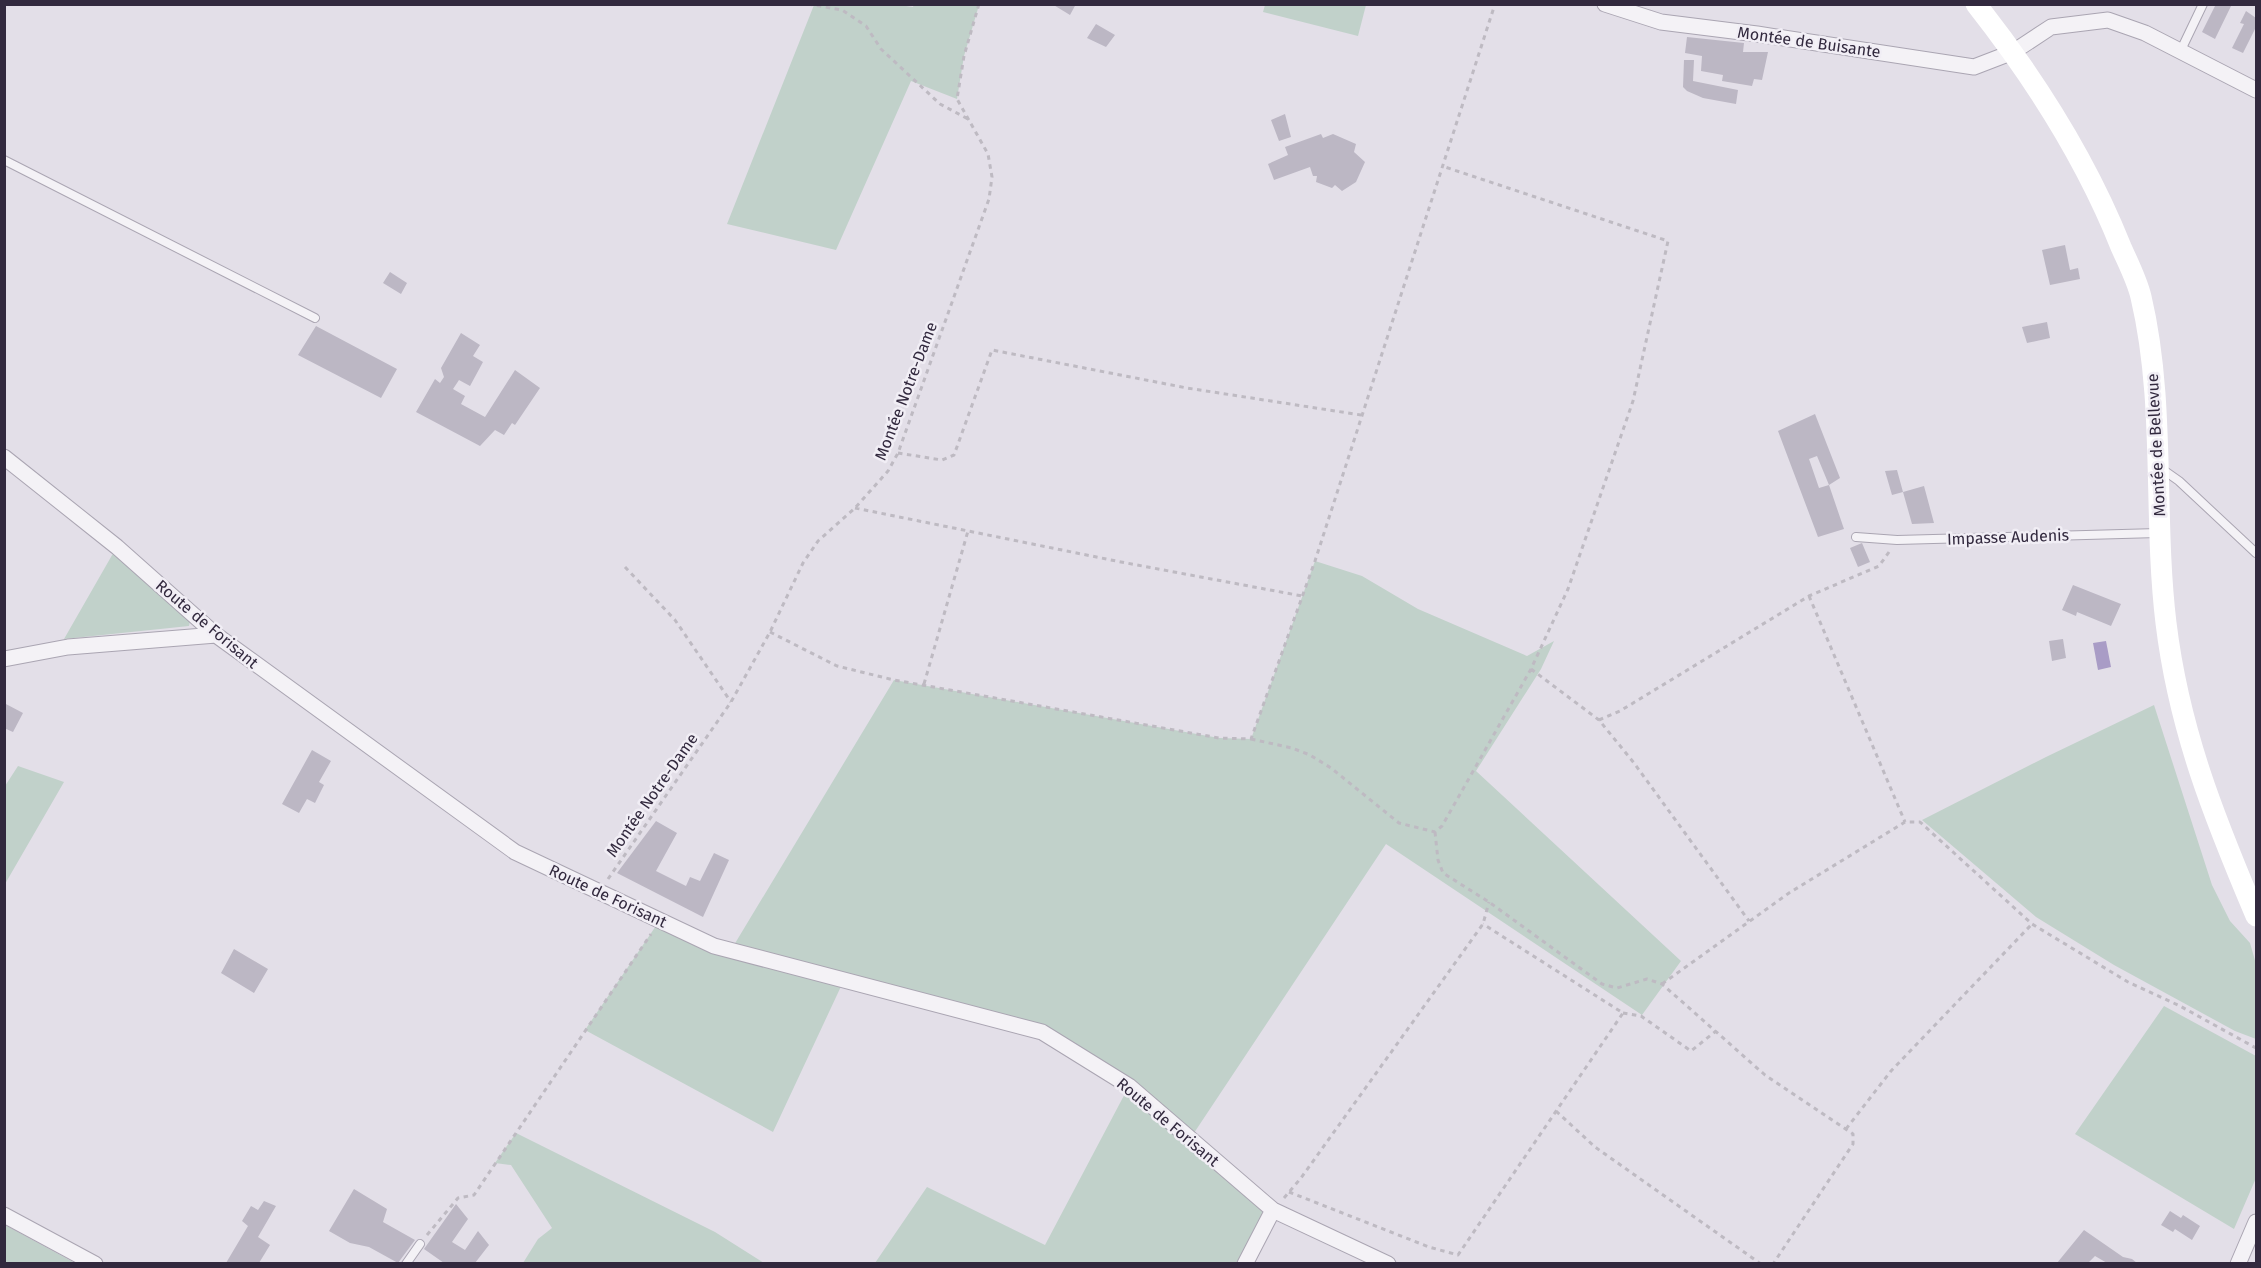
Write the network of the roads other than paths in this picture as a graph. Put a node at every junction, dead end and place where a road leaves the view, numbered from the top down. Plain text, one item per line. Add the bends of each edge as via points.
1 (1605, 4) edge
2 (1976, 4) edge
3 (2203, 4) edge
4 (2181, 50) junction
5 (2013, 52) junction
6 (2256, 90) edge
7 (4, 160) edge
8 (315, 318) dead end
9 (4, 457) edge
10 (2158, 466) junction
11 (2160, 533) junction
12 (1856, 537) dead end
13 (2256, 553) edge
14 (216, 635) junction
15 (4, 659) edge
16 (2256, 916) edge
17 (1273, 1210) junction
18 (4, 1215) edge
19 (2256, 1222) edge
20 (420, 1244) road end
21 (95, 1263) edge
22 (406, 1263) edge
23 (1245, 1263) edge
24 (1388, 1263) edge
25 (2238, 1263) edge

1 - 5 street, Montée de Buisante via 1661,22 1974,68
2 - 5 main road, Montée de Bellevue
3 - 4 lane
4 - 5 street, Montée de Buisante via 2108,20 2051,27
4 - 6 street, Montée de Buisante
5 - 10 main road, Montée de Bellevue via 2088,173 2140,294 2151,347
7 - 8 lane
9 - 14 street, Route de Forisant via 117,547
10 - 11 main road, Montée de Bellevue
10 - 13 lane
11 - 12 lane, Impasse Audenis via 1898,540
11 - 16 main road, Montée de Bellevue via 2176,694 2208,798
14 - 15 street via 68,647
14 - 17 street, Route de Forisant via 515,852 714,946 1042,1032 1129,1086
17 - 23 street
17 - 24 street, Route de Forisant
18 - 21 street
19 - 25 street
20 - 22 lane

